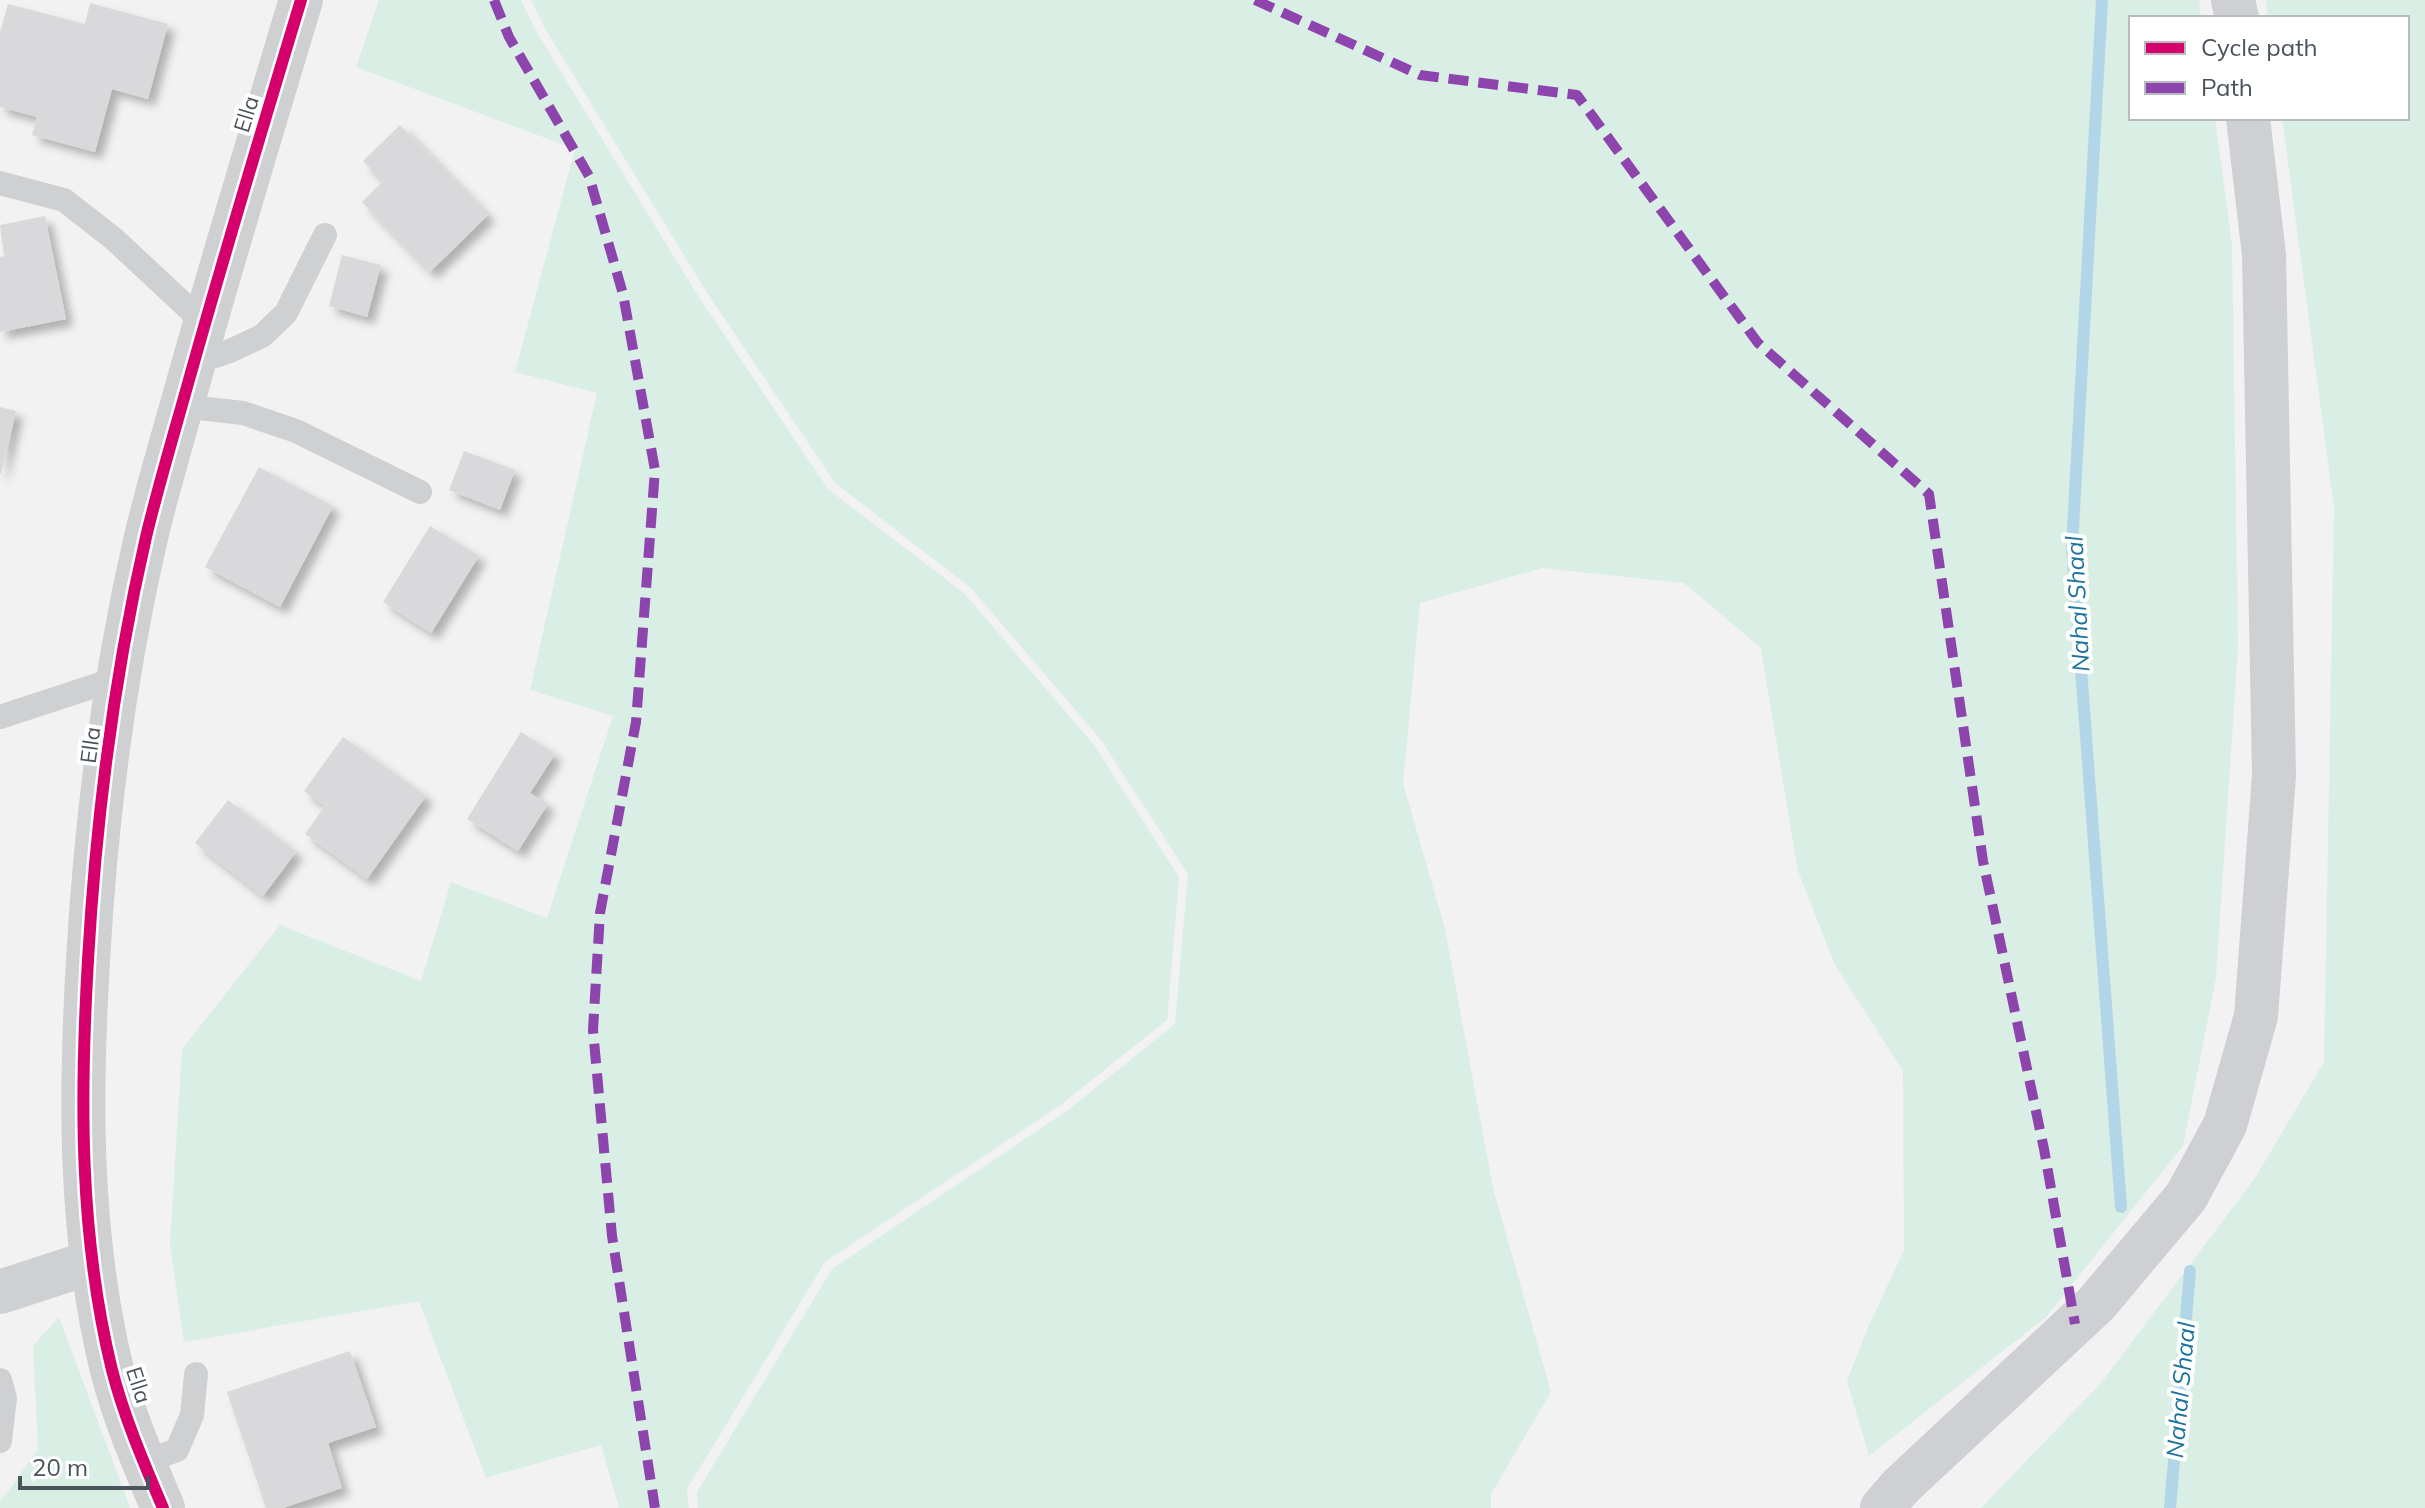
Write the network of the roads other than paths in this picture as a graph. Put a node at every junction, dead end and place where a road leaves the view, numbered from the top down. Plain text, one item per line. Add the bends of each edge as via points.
1 (301, 0) edge
2 (2248, 120) edge
3 (0, 183) edge
4 (325, 235) dead end
5 (199, 343) junction
6 (181, 406) junction
7 (420, 492) dead end
8 (119, 678) junction
9 (0, 717) edge
10 (92, 1262) junction
11 (0, 1292) edge
12 (196, 1374) dead end
13 (0, 1380) edge
14 (0, 1441) edge
15 (144, 1462) junction
16 (163, 1508) edge
17 (1882, 1508) edge

1 - 5 street, Ella
2 - 17 main road via 2264,255 2274,775 2256,1016 2225,1125 2186,1197 2096,1304
3 - 5 lane via 64,200 114,239
4 - 5 lane via 286,313 262,336 230,351
5 - 6 street, Ella
6 - 7 lane via 243,413 296,431
6 - 8 street, Ella via 146,538
8 - 9 lane
8 - 10 street, Ella via 93,867 86,998 82,1136
10 - 11 street
10 - 15 street, Ella via 112,1371
12 - 15 lane via 192,1415 177,1450
13 - 14 lane via 5,1398
15 - 16 street, Ella

